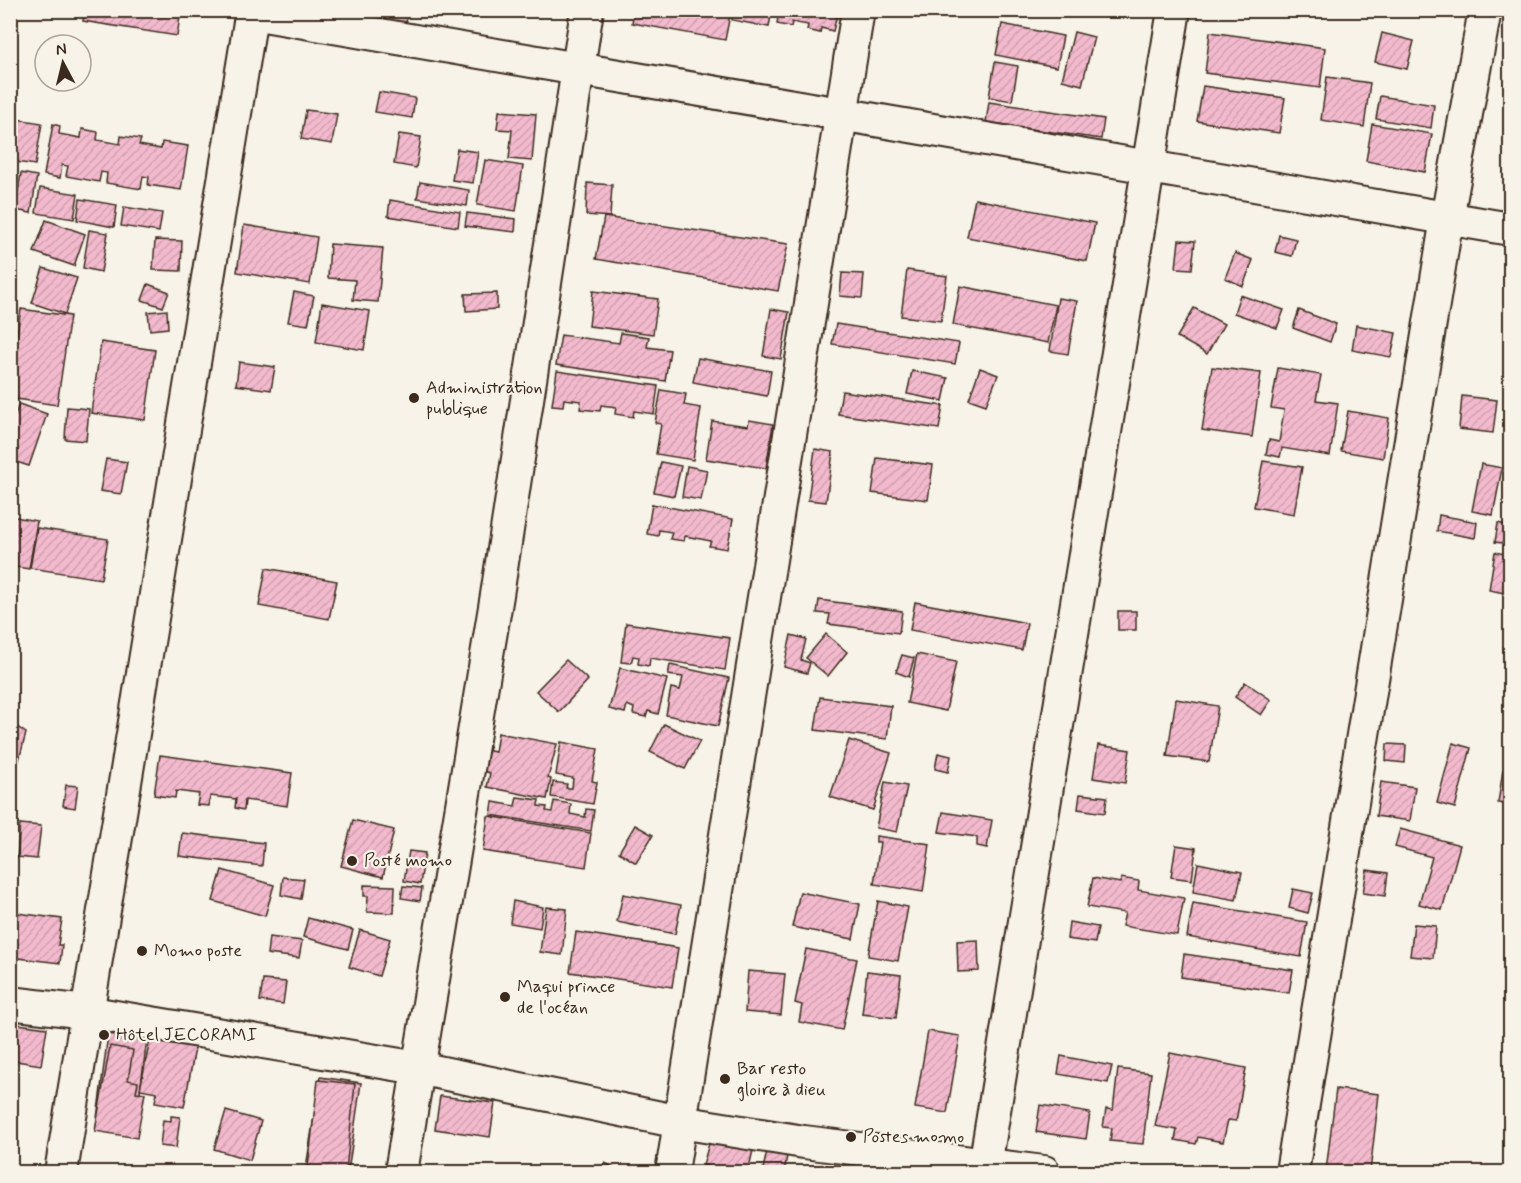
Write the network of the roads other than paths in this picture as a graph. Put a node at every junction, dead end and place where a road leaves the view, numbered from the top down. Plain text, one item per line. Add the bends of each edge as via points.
1 (587, 10) edge
2 (858, 10) edge
3 (1174, 10) edge
4 (1485, 10) edge
5 (252, 12) edge
6 (578, 69) junction
7 (843, 114) junction
8 (1147, 167) junction
9 (1447, 218) junction
10 (1510, 229) edge
11 (10, 1003) edge
12 (86, 1012) junction
13 (418, 1068) junction
14 (680, 1122) junction
15 (985, 1168) edge
16 (61, 1173) edge
17 (401, 1173) edge
18 (672, 1173) edge
19 (1044, 1173) edge
20 (1293, 1173) edge

1 - 6 street
2 - 7 street
3 - 8 street
4 - 9 street
5 - 6 street
5 - 12 street
6 - 7 street
6 - 13 street via 497,595
7 - 8 street
7 - 14 street
8 - 9 street
8 - 15 street
9 - 10 street
9 - 20 street
11 - 12 street
12 - 13 street
12 - 16 street
13 - 14 street
13 - 17 street
14 - 15 street
14 - 18 street
15 - 19 street

